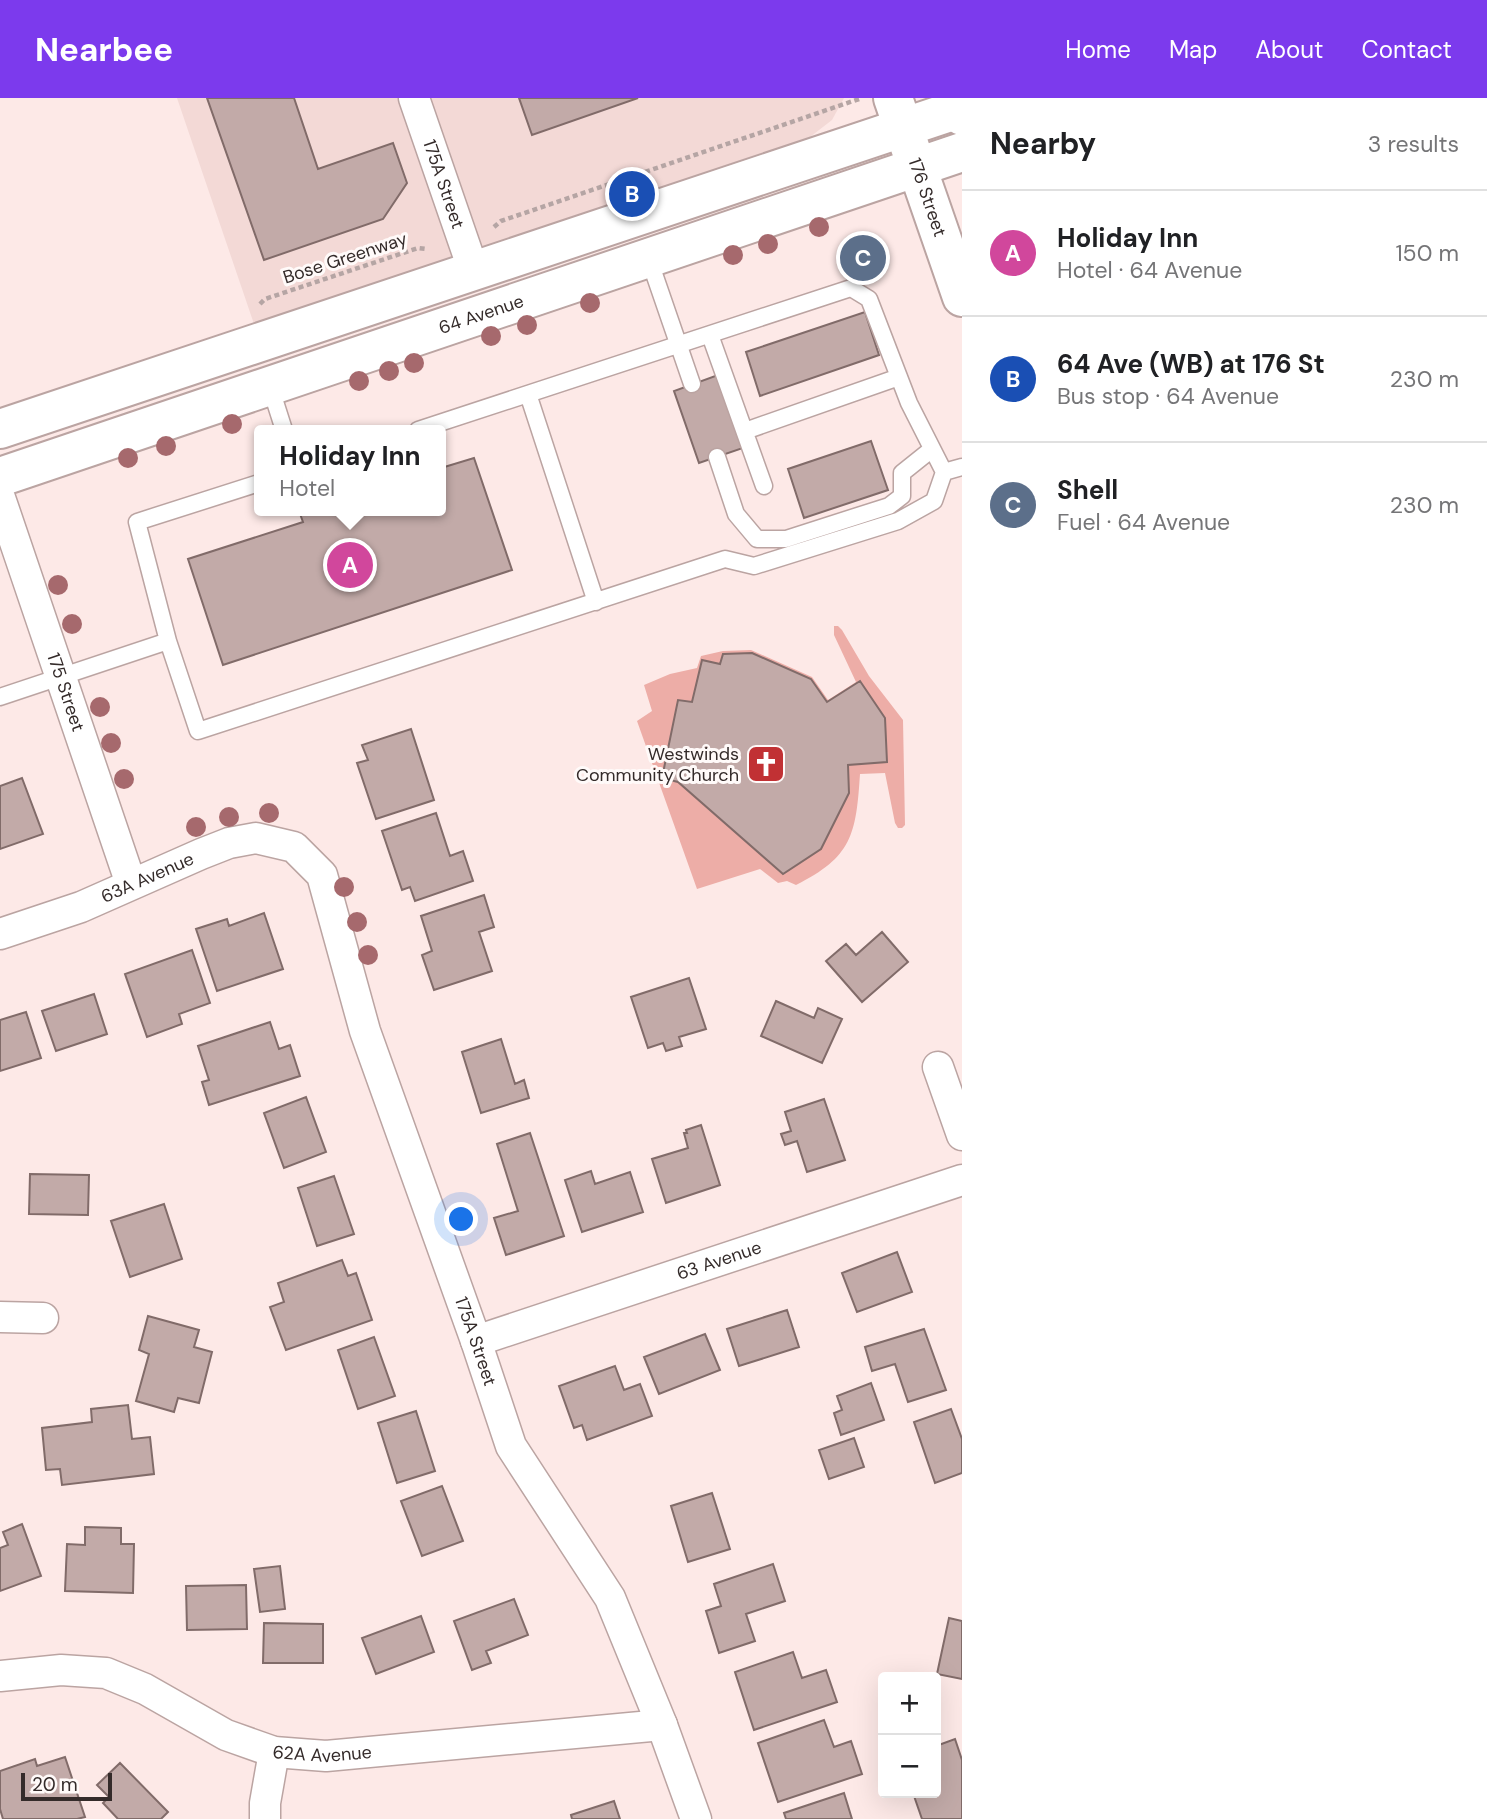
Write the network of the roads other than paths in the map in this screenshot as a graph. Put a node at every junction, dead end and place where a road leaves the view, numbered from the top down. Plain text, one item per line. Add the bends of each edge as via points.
1 (414, 98) edge
2 (960, 107) edge
3 (898, 113) edge
4 (962, 152) edge
5 (917, 168) junction
6 (649, 259) junction
7 (473, 270) junction
8 (962, 297) edge
9 (710, 335) junction
10 (251, 345) junction
11 (679, 345) junction
12 (899, 377) junction
13 (692, 384) dead end
14 (270, 386) junction
15 (528, 394) junction
16 (282, 425) edge
17 (433, 425) edge
18 (0, 429) edge
19 (745, 431) junction
20 (932, 449) junction
21 (718, 457) dead end
22 (962, 467) edge
23 (0, 468) edge
24 (944, 472) junction
25 (0, 477) edge
26 (254, 484) edge
27 (764, 486) dead end
28 (0, 498) edge
29 (596, 602) junction
30 (168, 641) junction
31 (60, 677) junction
32 (0, 697) edge
33 (294, 847) joint
34 (131, 884) junction
35 (0, 934) edge
36 (938, 1068) dead end
37 (962, 1135) edge
38 (962, 1180) edge
39 (0, 1317) edge
40 (43, 1318) dead end
41 (476, 1341) junction
42 (0, 1676) edge
43 (662, 1725) junction
44 (274, 1752) junction
45 (265, 1819) edge
46 (696, 1819) edge

1 - 7 street, 175A Street
2 - 3 main road
3 - 5 main road, 176 Street
3 - 7 main road
4 - 5 main road, 64 Avenue
5 - 6 main road, 64 Avenue
5 - 8 main road, 176 Street
6 - 11 lane
6 - 14 main road, 64 Avenue
7 - 10 main road
7 - 14 main road via 466,296 320,345
9 - 11 lane
9 - 12 lane via 851,288 869,299
9 - 19 lane
10 - 18 main road
10 - 23 main road via 221,376 12,447
11 - 13 lane
11 - 15 lane
12 - 19 lane
12 - 20 lane
14 - 16 lane
14 - 25 main road, 64 Avenue
15 - 17 lane
15 - 29 lane
19 - 27 lane
20 - 21 lane via 902,473 902,496 889,506 786,539 757,539 736,514
20 - 24 lane
22 - 24 lane
24 - 29 lane via 934,500 898,521 754,566 725,559
26 - 30 lane via 137,522
28 - 31 street, 175 Street
29 - 30 lane via 198,731
30 - 31 lane
31 - 32 lane
31 - 34 street, 175 Street
33 - 34 street, 63A Avenue via 256,838 229,844
33 - 41 street, 175A Street via 322,876 365,1031
34 - 35 street, 63A Avenue via 81,907
36 - 37 street
38 - 41 street, 63 Avenue
39 - 40 street
41 - 43 street, 175A Street via 511,1446 610,1598
42 - 44 street, 62A Avenue via 61,1670 106,1673 145,1689 226,1735
43 - 44 street, 62A Avenue via 326,1756
43 - 46 street, 175A Street
44 - 45 street

